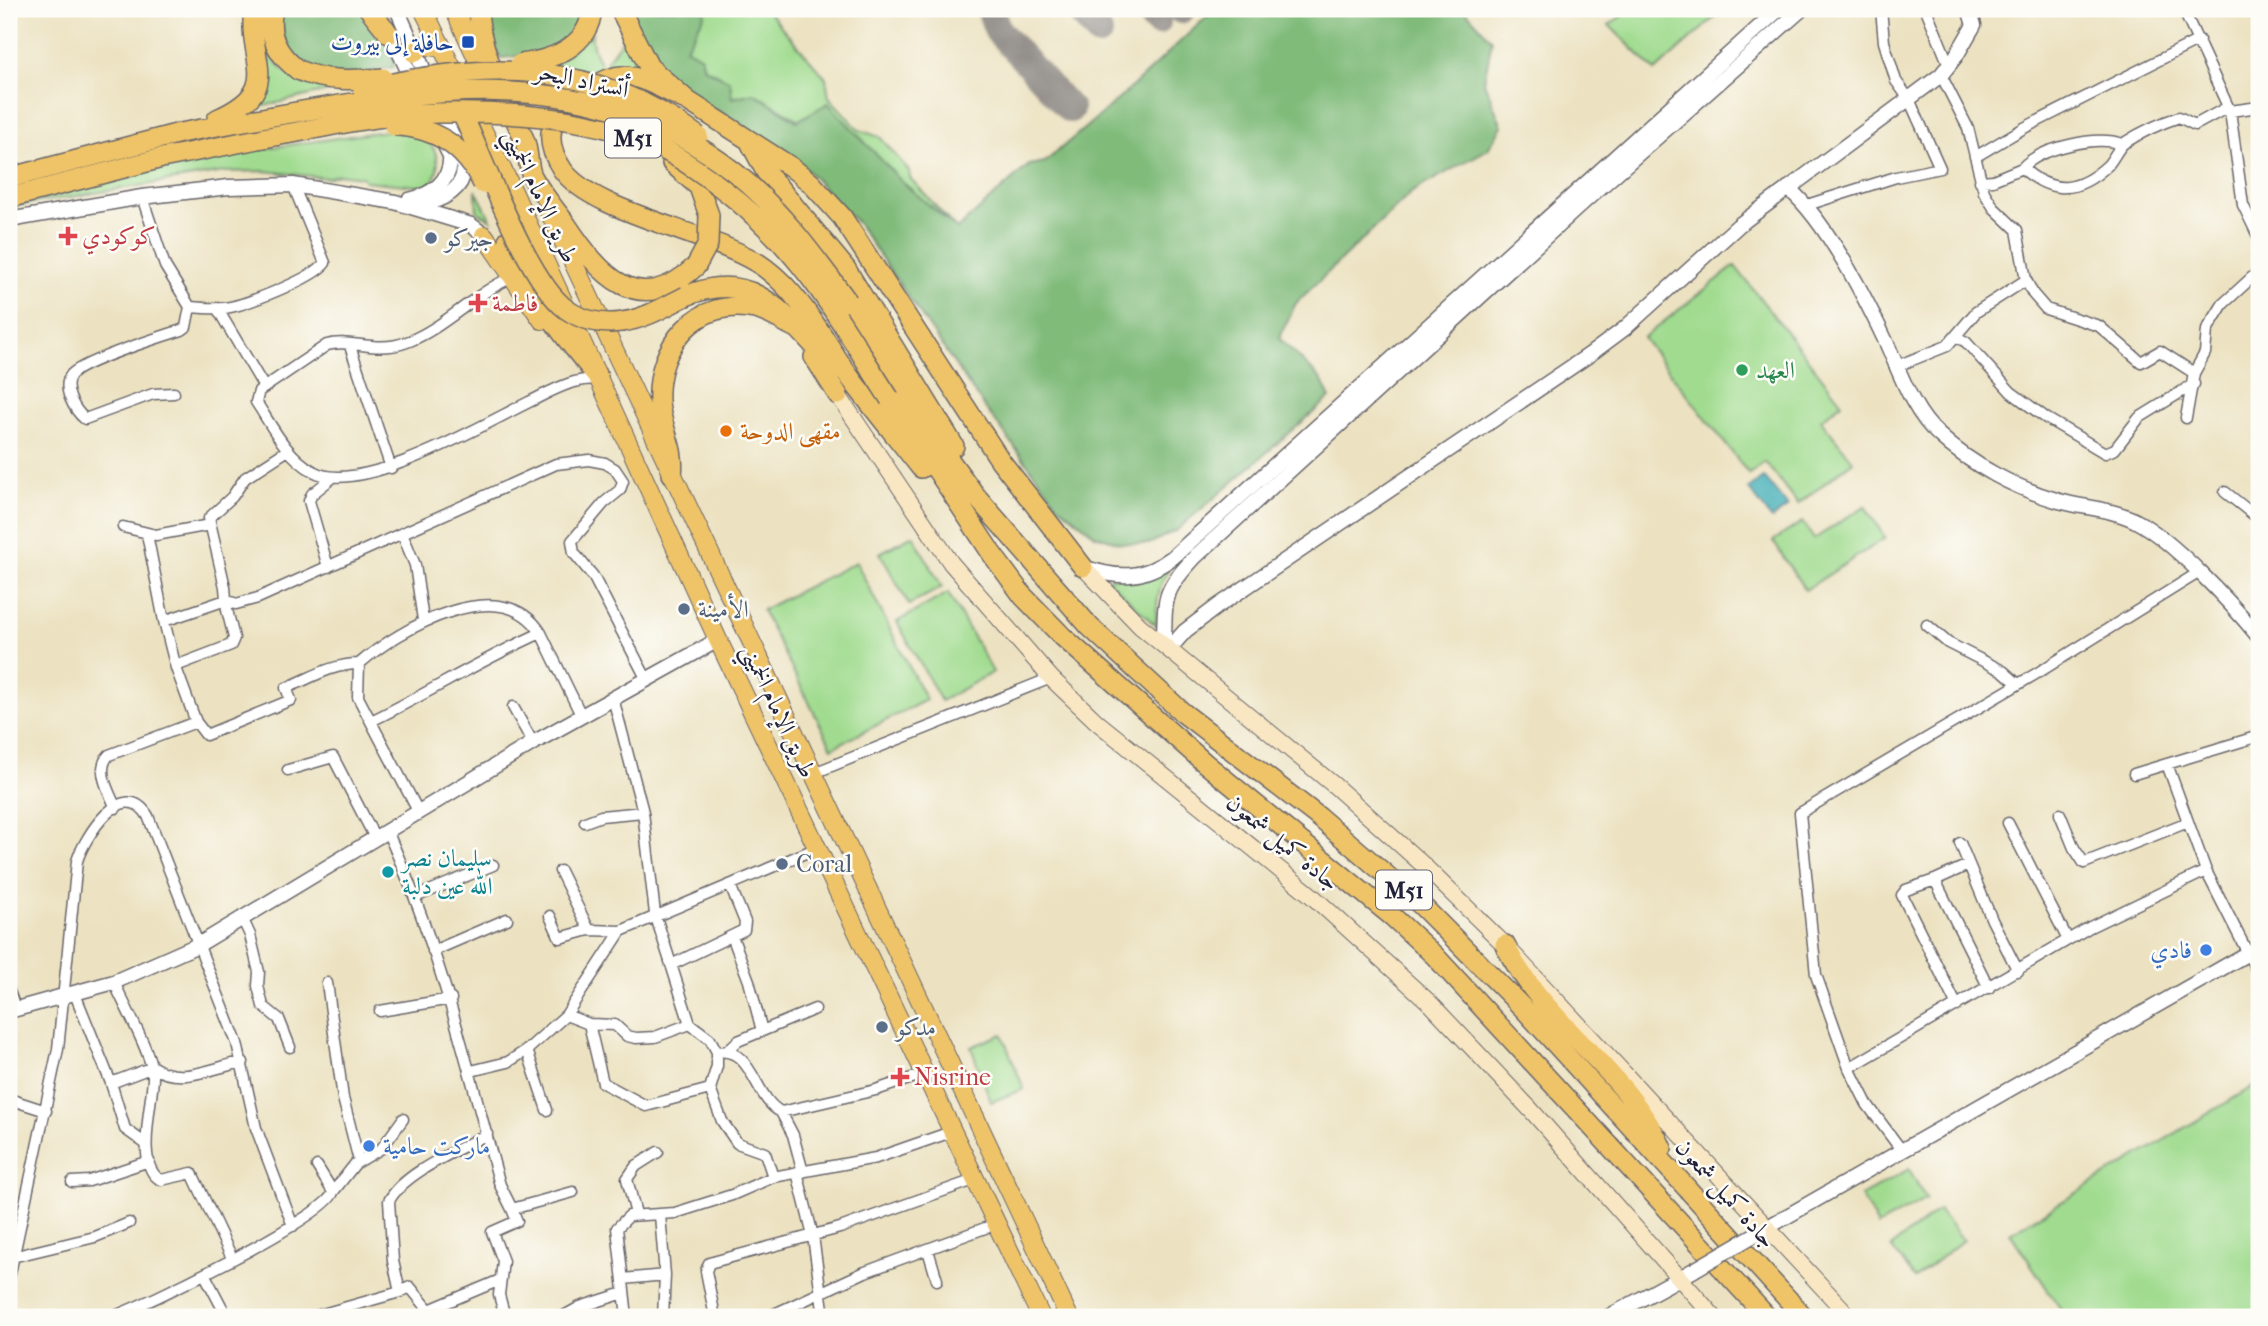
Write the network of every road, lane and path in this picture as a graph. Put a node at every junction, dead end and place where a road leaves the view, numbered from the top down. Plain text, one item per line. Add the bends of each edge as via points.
1 (254, 9) edge
2 (273, 9) edge
3 (369, 9) edge
4 (381, 9) edge
5 (397, 9) edge
6 (423, 9) edge
7 (454, 9) edge
8 (478, 9) edge
9 (592, 9) edge
10 (620, 9) edge
11 (1779, 9) edge
12 (1802, 9) edge
13 (1881, 9) edge
14 (1926, 9) edge
15 (1969, 9) edge
16 (2183, 9) edge
17 (389, 34) junction
18 (2199, 40) junction
19 (441, 48) junction
20 (414, 53) junction
21 (473, 70) junction
22 (1945, 70) junction
23 (437, 73) junction
24 (461, 87) junction
25 (1909, 99) junction
26 (688, 101) junction
27 (2259, 107) edge
28 (316, 109) junction
29 (2229, 109) junction
30 (559, 121) junction
31 (302, 132) junction
32 (180, 134) junction
33 (751, 143) junction
34 (2122, 145) junction
35 (1975, 157) junction
36 (2022, 168) junction
37 (531, 173) junction
38 (9, 178) edge
39 (1980, 181) junction
40 (293, 185) junction
41 (1788, 188) junction
42 (142, 197) junction
43 (9, 198) edge
44 (395, 202) junction
45 (1807, 205) junction
46 (413, 207) junction
47 (9, 220) edge
48 (786, 221) junction
49 (484, 236) joint
50 (2259, 238) edge
51 (2259, 271) edge
52 (513, 277) junction
53 (2026, 280) junction
54 (190, 307) junction
55 (217, 308) junction
56 (798, 331) junction
57 (1957, 337) junction
58 (350, 346) junction
59 (1897, 366) junction
60 (848, 373) junction
61 (599, 378) junction
62 (2194, 379) junction
63 (264, 387) junction
64 (174, 393) dead end
65 (838, 395) joint
66 (638, 400) junction
67 (612, 411) junction
68 (2186, 418) dead end
69 (288, 450) junction
70 (391, 468) junction
71 (673, 474) junction
72 (332, 478) junction
73 (2225, 492) dead end
74 (967, 501) junction
75 (2259, 519) edge
76 (210, 525) junction
77 (123, 527) dead end
78 (401, 533) junction
79 (147, 534) junction
80 (328, 567) junction
81 (1083, 567) junction
82 (2198, 573) junction
83 (226, 600) junction
84 (423, 620) junction
85 (164, 621) junction
86 (1927, 625) dead end
87 (541, 633) junction
88 (2259, 637) edge
89 (718, 640) junction
90 (1166, 647) junction
91 (359, 664) junction
92 (176, 666) junction
93 (1051, 678) junction
94 (647, 680) junction
95 (2018, 684) junction
96 (613, 698) junction
97 (513, 707) dead end
98 (581, 716) junction
99 (371, 721) junction
100 (196, 722) junction
101 (2259, 736) edge
102 (533, 743) junction
103 (2167, 764) junction
104 (288, 770) dead end
105 (814, 773) junction
106 (2134, 774) dead end
107 (116, 808) junction
108 (643, 812) junction
109 (419, 813) junction
110 (2060, 814) dead end
111 (585, 822) dead end
112 (2188, 822) junction
113 (2008, 823) dead end
114 (381, 834) junction
115 (1960, 843) dead end
116 (817, 849) junction
117 (493, 864) dead end
118 (1968, 865) junction
119 (560, 871) dead end
120 (2206, 871) junction
121 (1935, 880) junction
122 (730, 886) junction
123 (415, 897) junction
124 (655, 914) junction
125 (550, 916) dead end
126 (242, 918) junction
127 (508, 919) dead end
128 (589, 930) junction
129 (621, 931) junction
130 (732, 936) junction
131 (2068, 940) junction
132 (198, 944) junction
133 (1506, 945) junction
134 (433, 951) junction
135 (2253, 951) edge
136 (671, 965) junction
137 (2018, 971) junction
138 (2259, 975) edge
139 (114, 982) junction
140 (327, 983) dead end
141 (1989, 988) junction
142 (9, 991) edge
143 (68, 996) junction
144 (451, 999) junction
145 (922, 1003) junction
146 (1957, 1006) junction
147 (12, 1009) edge
148 (815, 1009) dead end
149 (380, 1011) dead end
150 (897, 1014) junction
151 (566, 1015) junction
152 (589, 1024) junction
153 (690, 1024) junction
154 (762, 1031) junction
155 (290, 1047) dead end
156 (527, 1050) junction
157 (722, 1051) junction
158 (945, 1051) junction
159 (243, 1062) junction
160 (152, 1067) junction
161 (1849, 1068) junction
162 (922, 1069) junction
163 (471, 1070) junction
164 (111, 1083) junction
165 (710, 1088) junction
166 (9, 1099) edge
167 (547, 1110) dead end
168 (46, 1111) junction
169 (781, 1112) junction
170 (403, 1119) dead end
171 (951, 1132) junction
172 (487, 1134) junction
173 (146, 1144) junction
174 (658, 1152) dead end
175 (1902, 1152) junction
176 (149, 1161) junction
177 (359, 1161) junction
178 (317, 1167) dead end
179 (1671, 1168) junction
180 (800, 1172) junction
181 (773, 1177) junction
182 (974, 1180) junction
183 (72, 1182) dead end
184 (333, 1192) junction
185 (573, 1192) dead end
186 (512, 1209) junction
187 (636, 1214) junction
188 (660, 1214) junction
189 (129, 1223) dead end
190 (996, 1224) junction
191 (293, 1226) junction
192 (1767, 1232) junction
193 (813, 1236) junction
194 (928, 1250) junction
195 (12, 1257) junction
196 (232, 1258) junction
197 (205, 1275) junction
198 (665, 1275) junction
199 (9, 1278) edge
200 (622, 1279) junction
201 (500, 1280) junction
202 (937, 1280) dead end
203 (1681, 1281) junction
204 (400, 1292) junction
205 (820, 1292) junction
206 (624, 1293) junction
207 (429, 1310) junction
208 (136, 1313) edge
209 (111, 1317) edge
210 (227, 1317) edge
211 (312, 1317) edge
212 (442, 1317) edge
213 (505, 1317) edge
214 (562, 1317) edge
215 (627, 1317) edge
216 (663, 1317) edge
217 (715, 1317) edge
218 (768, 1317) edge
219 (824, 1317) edge
220 (1041, 1317) edge
221 (1069, 1317) edge
222 (1608, 1317) edge
223 (1622, 1317) edge
224 (1714, 1317) edge
225 (1767, 1317) edge
226 (1804, 1317) edge
227 (1850, 1317) edge

1 - 32 highway via 259,69 252,96 236,111
2 - 23 highway, bridge via 272,38 278,51 312,76
3 - 17 highway
4 - 17 street
5 - 20 street
6 - 19 highway, طريق الإمام الخميني
7 - 37 highway, طريق الإمام الخميني
8 - 37 highway via 487,60 526,142
9 - 21 highway, bridge via 580,40 558,56
10 - 26 highway via 649,67
11 - 81 street via 1173,557 1133,576
12 - 90 street via 1196,556 1166,595 1162,615
13 - 25 street via 1888,60
14 - 22 street
15 - 22 street via 1974,25
16 - 18 street
17 - 44 street via 451,165 441,185
18 - 29 street
18 - 35 street
19 - 20 highway via 424,45
19 - 24 highway, طريق الإمام الخميني
20 - 46 street via 466,162 454,191 444,199
21 - 23 highway, bridge
21 - 48 highway, bridge via 533,72 582,81 644,103 676,120 741,170
22 - 25 street
22 - 35 street
23 - 28 highway, bridge via 350,94
24 - 56 highway, bridge via 464,118 541,283 567,310 594,321 620,323 704,289 737,286 767,299
24 - 61 highway, طريق الإمام الخميني
25 - 41 street
25 - 45 street via 1940,167
26 - 33 highway
26 - 60 highway via 623,76 602,81 563,105 555,116 551,134 562,169 589,191 625,209 733,251 767,270 809,315
27 - 29 street
28 - 32 highway, أتستراد البحر / M51, bridge
28 - 48 highway, أتستراد البحر / M51, bridge via 403,95 477,91 565,97 629,114 677,135 733,172
29 - 34 street via 2195,125 2179,117 2169,120
29 - 50 street via 2243,205
30 - 31 highway, أتستراد البحر / M51, bridge via 509,113 413,114
30 - 37 highway, bridge via 671,163 699,187 709,215 708,244 696,267 662,289 634,290 621,285 587,256
30 - 74 highway, أتستراد البحر / M51, bridge via 621,133 668,152 723,190 771,232 808,275 890,399
31 - 43 highway, أتستراد البحر / M51, bridge via 162,158
31 - 61 highway, bridge via 395,126 434,132 447,140 471,165 542,307
32 - 38 highway, أتستراد البحر / M51
33 - 74 highway via 766,172 846,269 960,455
33 - 81 highway via 811,183 842,217 1000,460
34 - 36 street via 2111,141 2075,143
34 - 36 street via 2090,179 2071,187 2046,185
35 - 39 street
36 - 39 street
37 - 66 highway, طريق الإمام الخميني
39 - 53 street via 1994,208 2017,230
40 - 42 street
40 - 44 street
40 - 55 street via 325,258 323,267 240,304
41 - 45 street
41 - 90 street via 1598,349
42 - 47 street
42 - 54 street via 166,266
44 - 46 street
45 - 59 street via 1874,316
46 - 49 street via 471,225
48 - 74 highway, أتستراد البحر / M51, bridge via 848,302 937,443
49 - 52 highway
51 - 62 street via 2222,304 2207,330
52 - 58 street via 406,343 382,348
52 - 61 highway via 560,344
53 - 57 street via 1976,312
53 - 62 street via 2046,309 2099,326 2138,361 2160,351
54 - 55 street
54 - 64 street via 182,330 75,371 68,381 74,405 85,419 153,394
55 - 63 street
56 - 60 highway via 835,368
56 - 65 highway
56 - 71 highway via 757,310 737,307 696,317 674,340 663,362 659,400
57 - 59 street via 1947,346
57 - 62 street via 2011,392 2105,453 2115,449 2139,418
58 - 63 street via 327,345
58 - 70 street
59 - 82 street via 1922,416 1961,455 2026,489 2135,520
60 - 74 highway via 926,476
61 - 67 highway, طريق الإمام الخميني
61 - 70 street via 546,394
62 - 68 street
63 - 69 street via 256,393 256,402
65 - 93 main road, جادة كميل شمعون via 951,563
66 - 67 highway via 621,396
66 - 71 highway, طريق الإمام الخميني
67 - 89 highway, طريق الإمام الخميني
69 - 72 street via 311,471
69 - 76 street via 245,478 226,503 211,513
70 - 72 street
71 - 105 highway, طريق الإمام الخميني
72 - 80 street via 309,501
73 - 75 street
74 - 179 highway, جادة كميل شمعون / M51 via 1134,670 1421,905
74 - 225 highway, جادة كميل شمعون / M51 via 1023,596 1062,636 1435,956
76 - 79 street
76 - 83 street
77 - 79 street
78 - 80 street
78 - 84 street via 415,565
78 - 94 street via 556,464 605,463 620,474 620,490 572,541 572,547 593,576
79 - 85 street
80 - 83 street via 246,602
81 - 90 main road, جادة كميل شمعون
82 - 88 street
82 - 95 street
83 - 85 street
83 - 92 street via 234,638 231,645
84 - 87 street via 484,604 522,613
84 - 91 street
85 - 92 street
86 - 95 street via 1948,643 2003,671
87 - 98 street
87 - 99 street
89 - 94 street
89 - 116 highway, طريق الإمام الخميني
90 - 133 main road, جادة كميل شمعون via 1354,803
91 - 99 street via 358,696
91 - 100 street via 340,664 286,688 291,700 206,735
92 - 100 street
93 - 105 street
93 - 203 main road, جادة كميل شمعون via 1097,722 1311,895 1431,1004
94 - 96 street
95 - 161 street via 1801,813 1816,975
96 - 98 street
96 - 108 street
97 - 102 street
98 - 102 street
99 - 109 street
100 - 107 street via 104,760
101 - 103 street
102 - 109 street
103 - 106 street
103 - 112 street
104 - 114 street via 333,757
105 - 145 highway, طريق الإمام الخميني
107 - 132 street via 131,802 144,809
107 - 143 street via 92,828 77,861
108 - 111 street
108 - 124 street
109 - 114 street
110 - 112 street via 2084,863
112 - 120 street
113 - 131 street
114 - 123 street
114 - 126 street
115 - 118 street
116 - 122 street
116 - 150 highway, طريق الإمام الخميني
117 - 123 street
118 - 121 street
118 - 137 street
119 - 128 street
120 - 131 street
120 - 135 street
121 - 141 street
121 - 146 street via 1902,895
122 - 124 street
122 - 130 street via 745,926
123 - 134 street
124 - 129 street
124 - 136 street
125 - 128 street via 560,938
126 - 132 street
126 - 155 street via 259,972 263,1006 279,1019
127 - 134 street
128 - 129 street
129 - 151 street
130 - 136 street
130 - 154 street
131 - 137 street
132 - 139 street
132 - 159 street
133 - 179 highway via 1525,979 1641,1114
133 - 192 main road, جادة كميل شمعون
134 - 144 street
135 - 138 street
135 - 175 street
136 - 153 street
137 - 141 street
139 - 143 street
139 - 160 street
140 - 177 street via 343,1097
141 - 146 street
142 - 147 street
143 - 147 street
143 - 164 street
143 - 168 street
144 - 149 street
144 - 163 street
145 - 150 highway via 922,1019 915,1025
145 - 158 highway, طريق الإمام الخميني
146 - 161 street
148 - 154 street
150 - 162 highway, طريق الإمام الخميني
151 - 152 street
151 - 156 street
152 - 153 street via 615,1025 627,1036 644,1038
152 - 165 street via 603,1083 631,1100 646,1106
153 - 157 street
154 - 157 street
156 - 163 street via 508,1062
156 - 167 street
157 - 165 street
157 - 169 street via 741,1060
158 - 162 highway via 926,1044 921,1050
158 - 221 highway, طريق الإمام الخميني
159 - 160 street via 214,1066 199,1075 163,1074
159 - 191 street via 256,1128
160 - 164 street
160 - 173 street
161 - 175 street via 1867,1104
162 - 169 street via 876,1090
162 - 171 highway, طريق الإمام الخميني
163 - 172 street
164 - 173 street via 125,1129
165 - 181 street via 728,1131 743,1147 763,1151
166 - 168 street
168 - 195 street
169 - 180 street via 793,1135
170 - 177 street via 382,1147
171 - 180 street via 876,1158
171 - 182 highway, طريق الإمام الخميني
172 - 186 street via 500,1185
172 - 204 street via 407,1180 389,1201
173 - 176 street
174 - 187 street via 636,1166 627,1179
175 - 192 street via 1836,1191 1817,1208
176 - 183 street via 89,1181
176 - 196 street via 156,1179 192,1173
177 - 184 street
178 - 184 street
179 - 226 highway, جادة كميل شمعون / M51
180 - 181 street
180 - 193 street
181 - 188 street via 732,1195
182 - 190 highway, طريق الإمام الخميني
182 - 193 street
184 - 191 street via 333,1197
185 - 186 street
186 - 201 street via 517,1221 492,1232 503,1261
187 - 188 street
187 - 200 street via 617,1228
188 - 198 street
189 - 195 street via 95,1237
190 - 194 street
190 - 220 highway, طريق الإمام الخميني
191 - 196 street
192 - 203 street
192 - 227 main road, جادة كميل شمعون
193 - 205 street
193 - 217 street via 709,1264 706,1271
194 - 202 street
194 - 205 street
195 - 199 street
196 - 197 street
197 - 208 street
197 - 210 street
198 - 200 street
198 - 216 street
200 - 206 street
201 - 207 street
201 - 213 street
203 - 222 street
203 - 223 street
203 - 224 main road, جادة كميل شمعون
204 - 207 street via 410,1287
204 - 211 street
205 - 218 street
205 - 219 street
206 - 214 street
206 - 215 street
207 - 212 street
208 - 209 street

